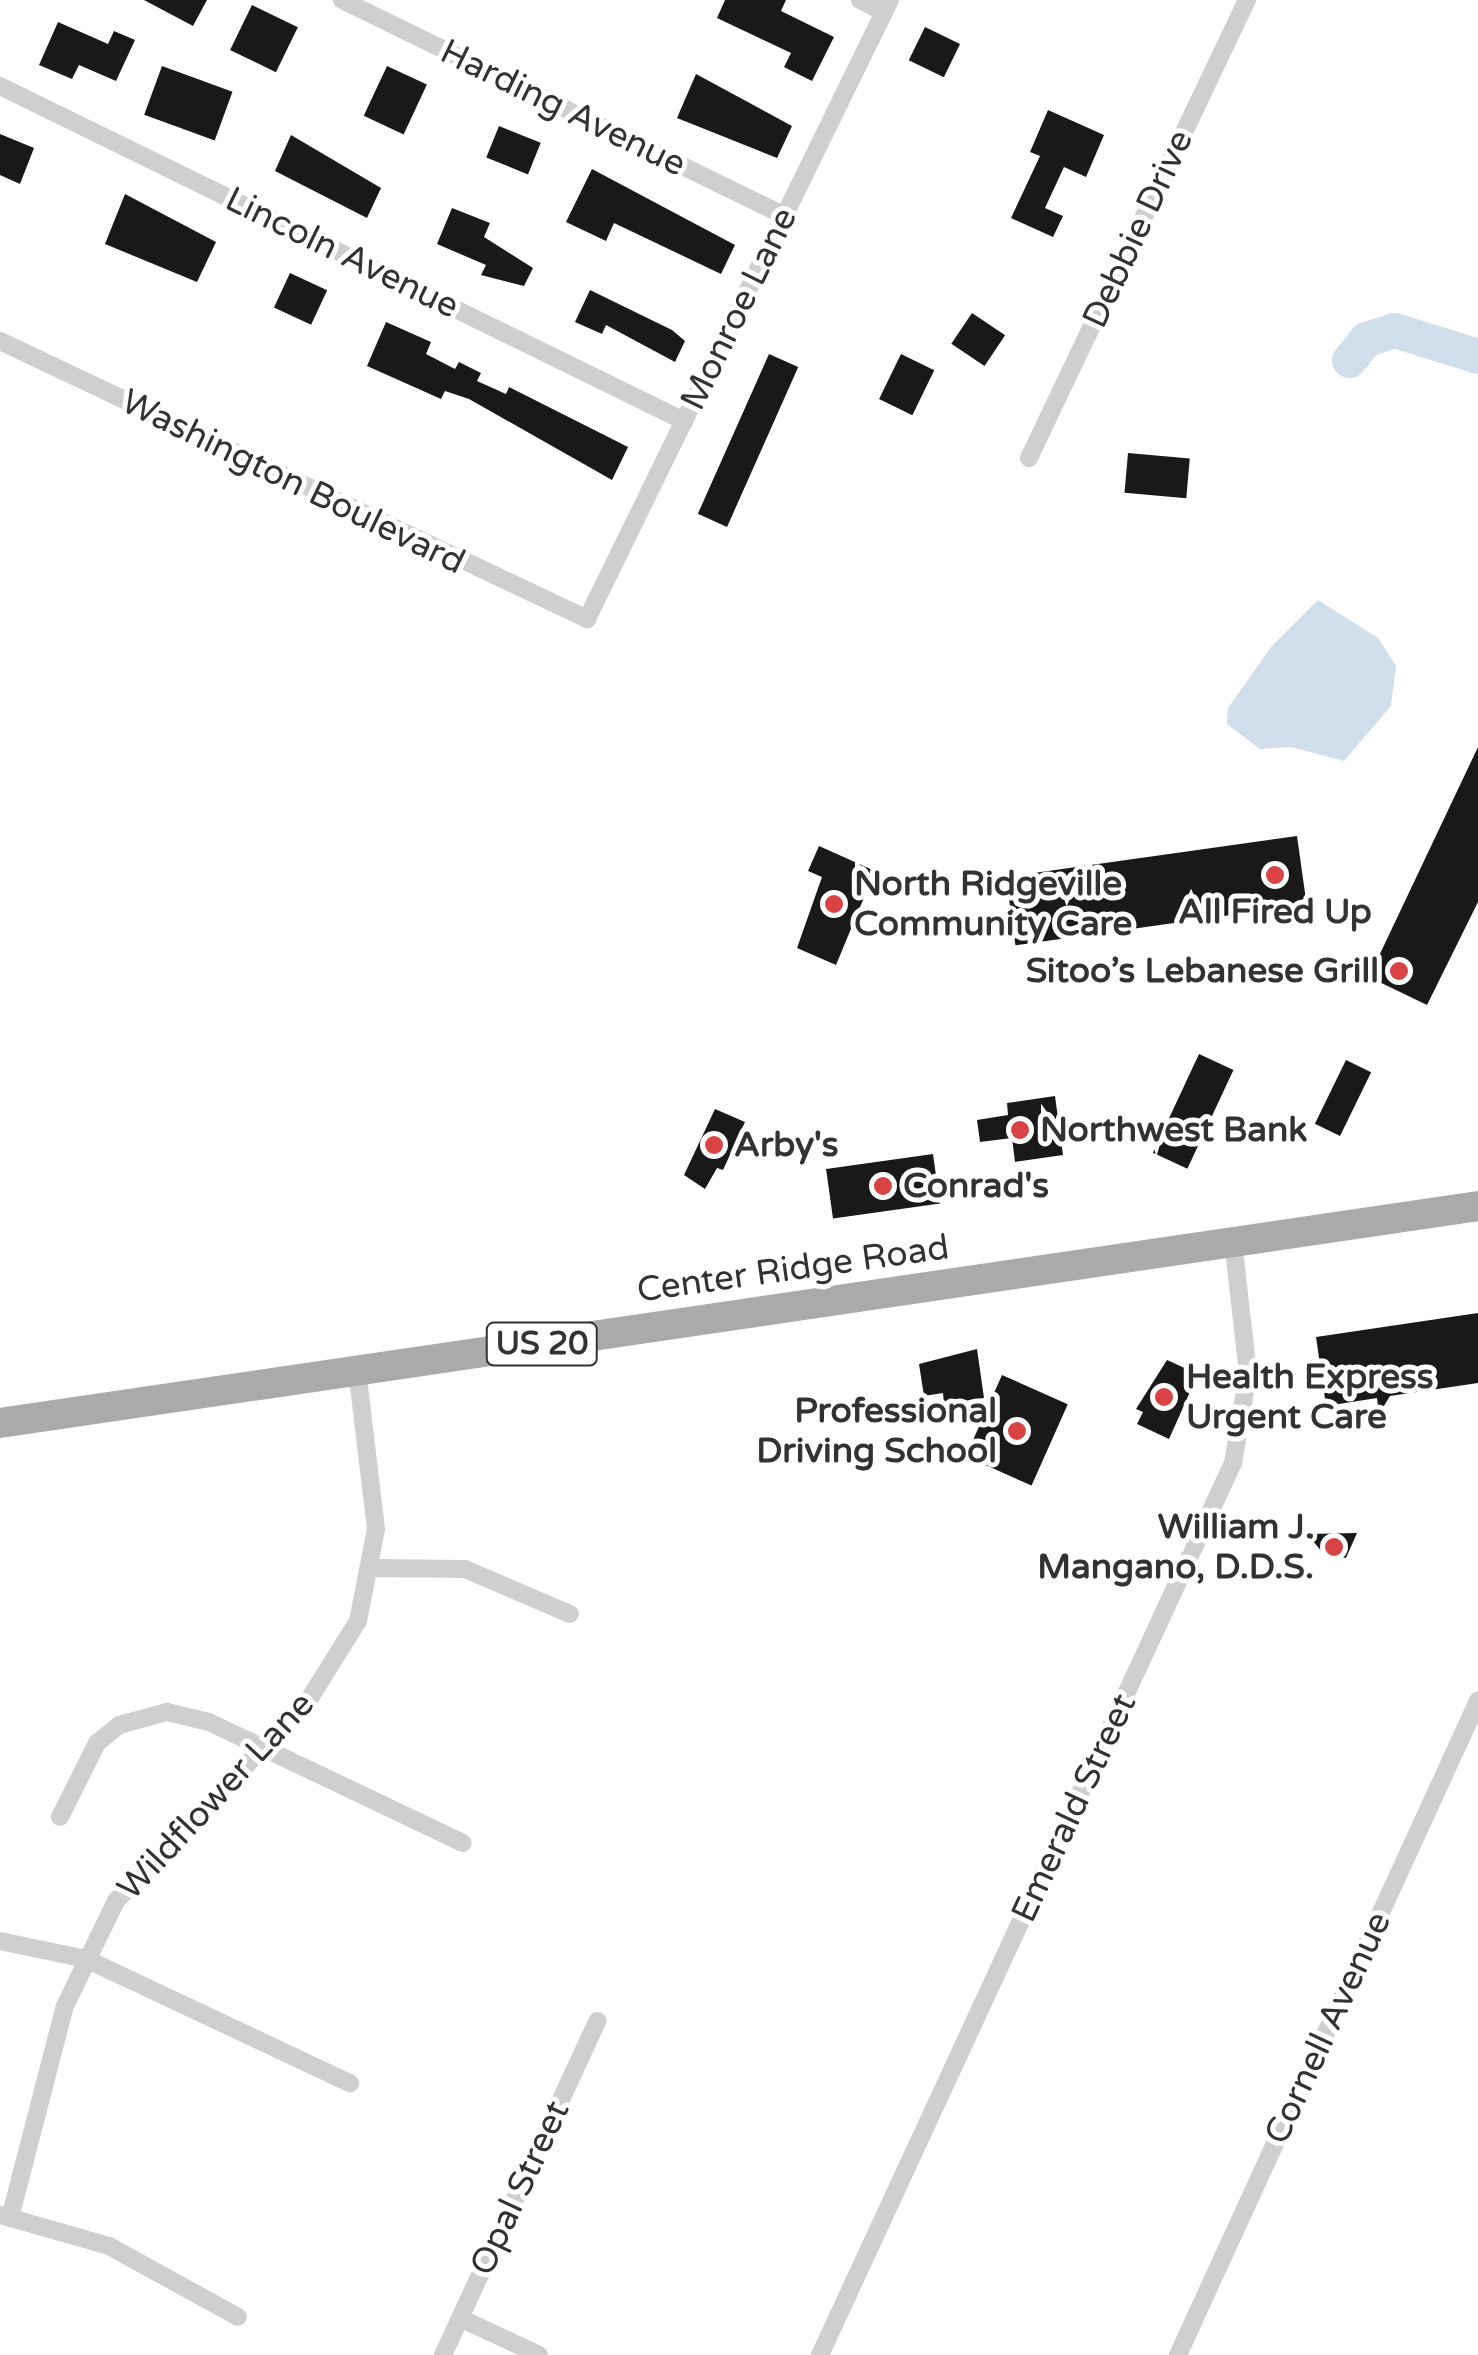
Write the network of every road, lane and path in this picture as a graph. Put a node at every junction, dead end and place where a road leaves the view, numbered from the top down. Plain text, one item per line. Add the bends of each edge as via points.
1 (342, 0) edge
2 (860, 0) edge
3 (1246, 0) edge
4 (887, 6) edge
5 (0, 86) edge
6 (784, 216) junction
7 (0, 341) edge
8 (684, 421) junction
9 (1029, 458) dead end
10 (588, 618) joint
11 (1478, 1206) edge
12 (1233, 1242) junction
13 (357, 1370) junction
14 (0, 1423) edge
15 (372, 1568) junction
16 (570, 1614) dead end
17 (1478, 1701) edge
18 (261, 1749) junction
19 (60, 1817) dead end
20 (463, 1843) dead end
21 (0, 1940) edge
22 (86, 1960) junction
23 (597, 2022) dead end
24 (350, 2083) dead end
25 (5, 2217) edge
26 (238, 2316) dead end
27 (460, 2318) junction
28 (443, 2355) edge
29 (539, 2355) edge
30 (820, 2355) edge
31 (1178, 2355) edge

1 - 6 street, Harding Avenue
2 - 4 street
3 - 9 street, Debbie Drive
4 - 6 street, Monroe Lane
5 - 8 street, Lincoln Avenue
6 - 8 street, Monroe Lane
7 - 10 street, Washington Boulevard
8 - 10 street, Monroe Lane
11 - 12 main road, Center Ridge Road / US 20
12 - 13 main road, Center Ridge Road / US 20
12 - 30 street, Emerald Street via 1248,1373 1233,1463
13 - 14 main road, Center Ridge Road / US 20
13 - 15 street, Wildflower Lane via 374,1482
15 - 16 street via 466,1568
15 - 18 street, Wildflower Lane via 336,1663
17 - 31 street, Cornell Avenue
18 - 19 street via 189,1714 145,1714 97,1743
18 - 20 street
18 - 22 street, Wildflower Lane via 138,1873
21 - 22 street
22 - 24 street
22 - 25 street, Wildflower Lane via 54,2040
23 - 27 street, Opal Street
25 - 26 street via 109,2246
27 - 28 street, Opal Street
27 - 29 street

